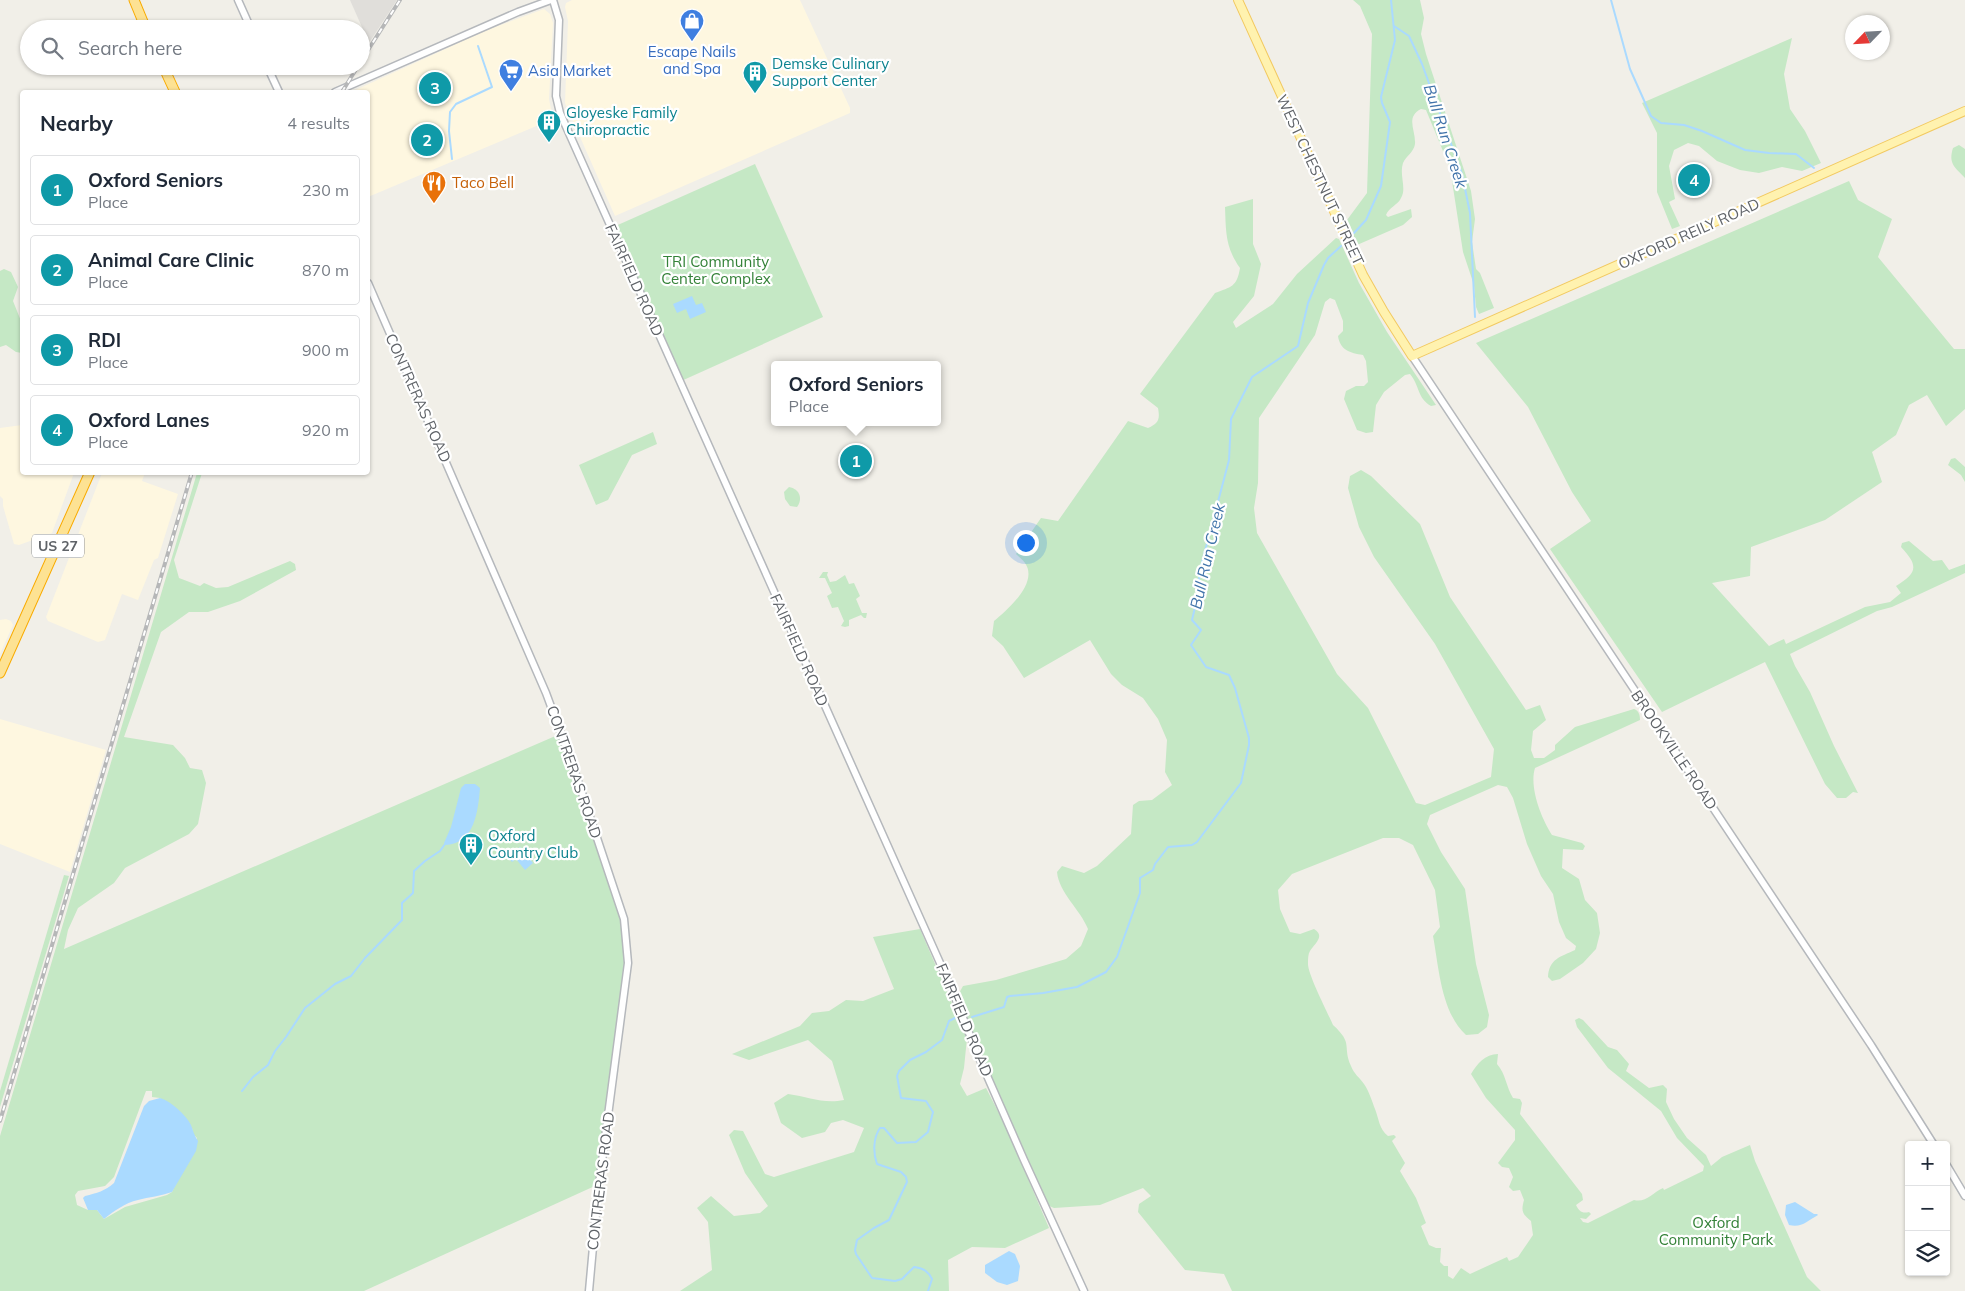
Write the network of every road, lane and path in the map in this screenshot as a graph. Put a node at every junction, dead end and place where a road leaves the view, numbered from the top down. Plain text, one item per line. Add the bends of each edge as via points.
1 (134, 0) edge
2 (238, 0) edge
3 (552, 0) edge
4 (1238, 0) edge
5 (142, 20) edge
6 (247, 20) edge
7 (167, 75) edge
8 (271, 75) edge
9 (174, 90) edge
10 (278, 90) edge
11 (340, 90) edge
12 (1965, 111) edge
13 (370, 288) edge
14 (1412, 356) junction
15 (89, 475) edge
16 (0, 673) edge
17 (1932, 1141) edge
18 (1950, 1171) edge
19 (1965, 1196) edge
20 (589, 1291) edge
21 (1084, 1291) edge

1 - 5 highway
2 - 6 street
3 - 11 street
3 - 21 street, FAIRFIELD ROAD via 559,20 556,96 560,113
4 - 14 main road, WEST CHESTNUT STREET via 1363,274
7 - 9 highway
8 - 10 street
12 - 14 main road, OXFORD REILY ROAD
13 - 20 street, CONTRERAS ROAD via 546,693 624,919 628,963 598,1192
14 - 17 street, BROOKVILLE ROAD via 1872,1045
15 - 16 highway, US 27
18 - 19 street

